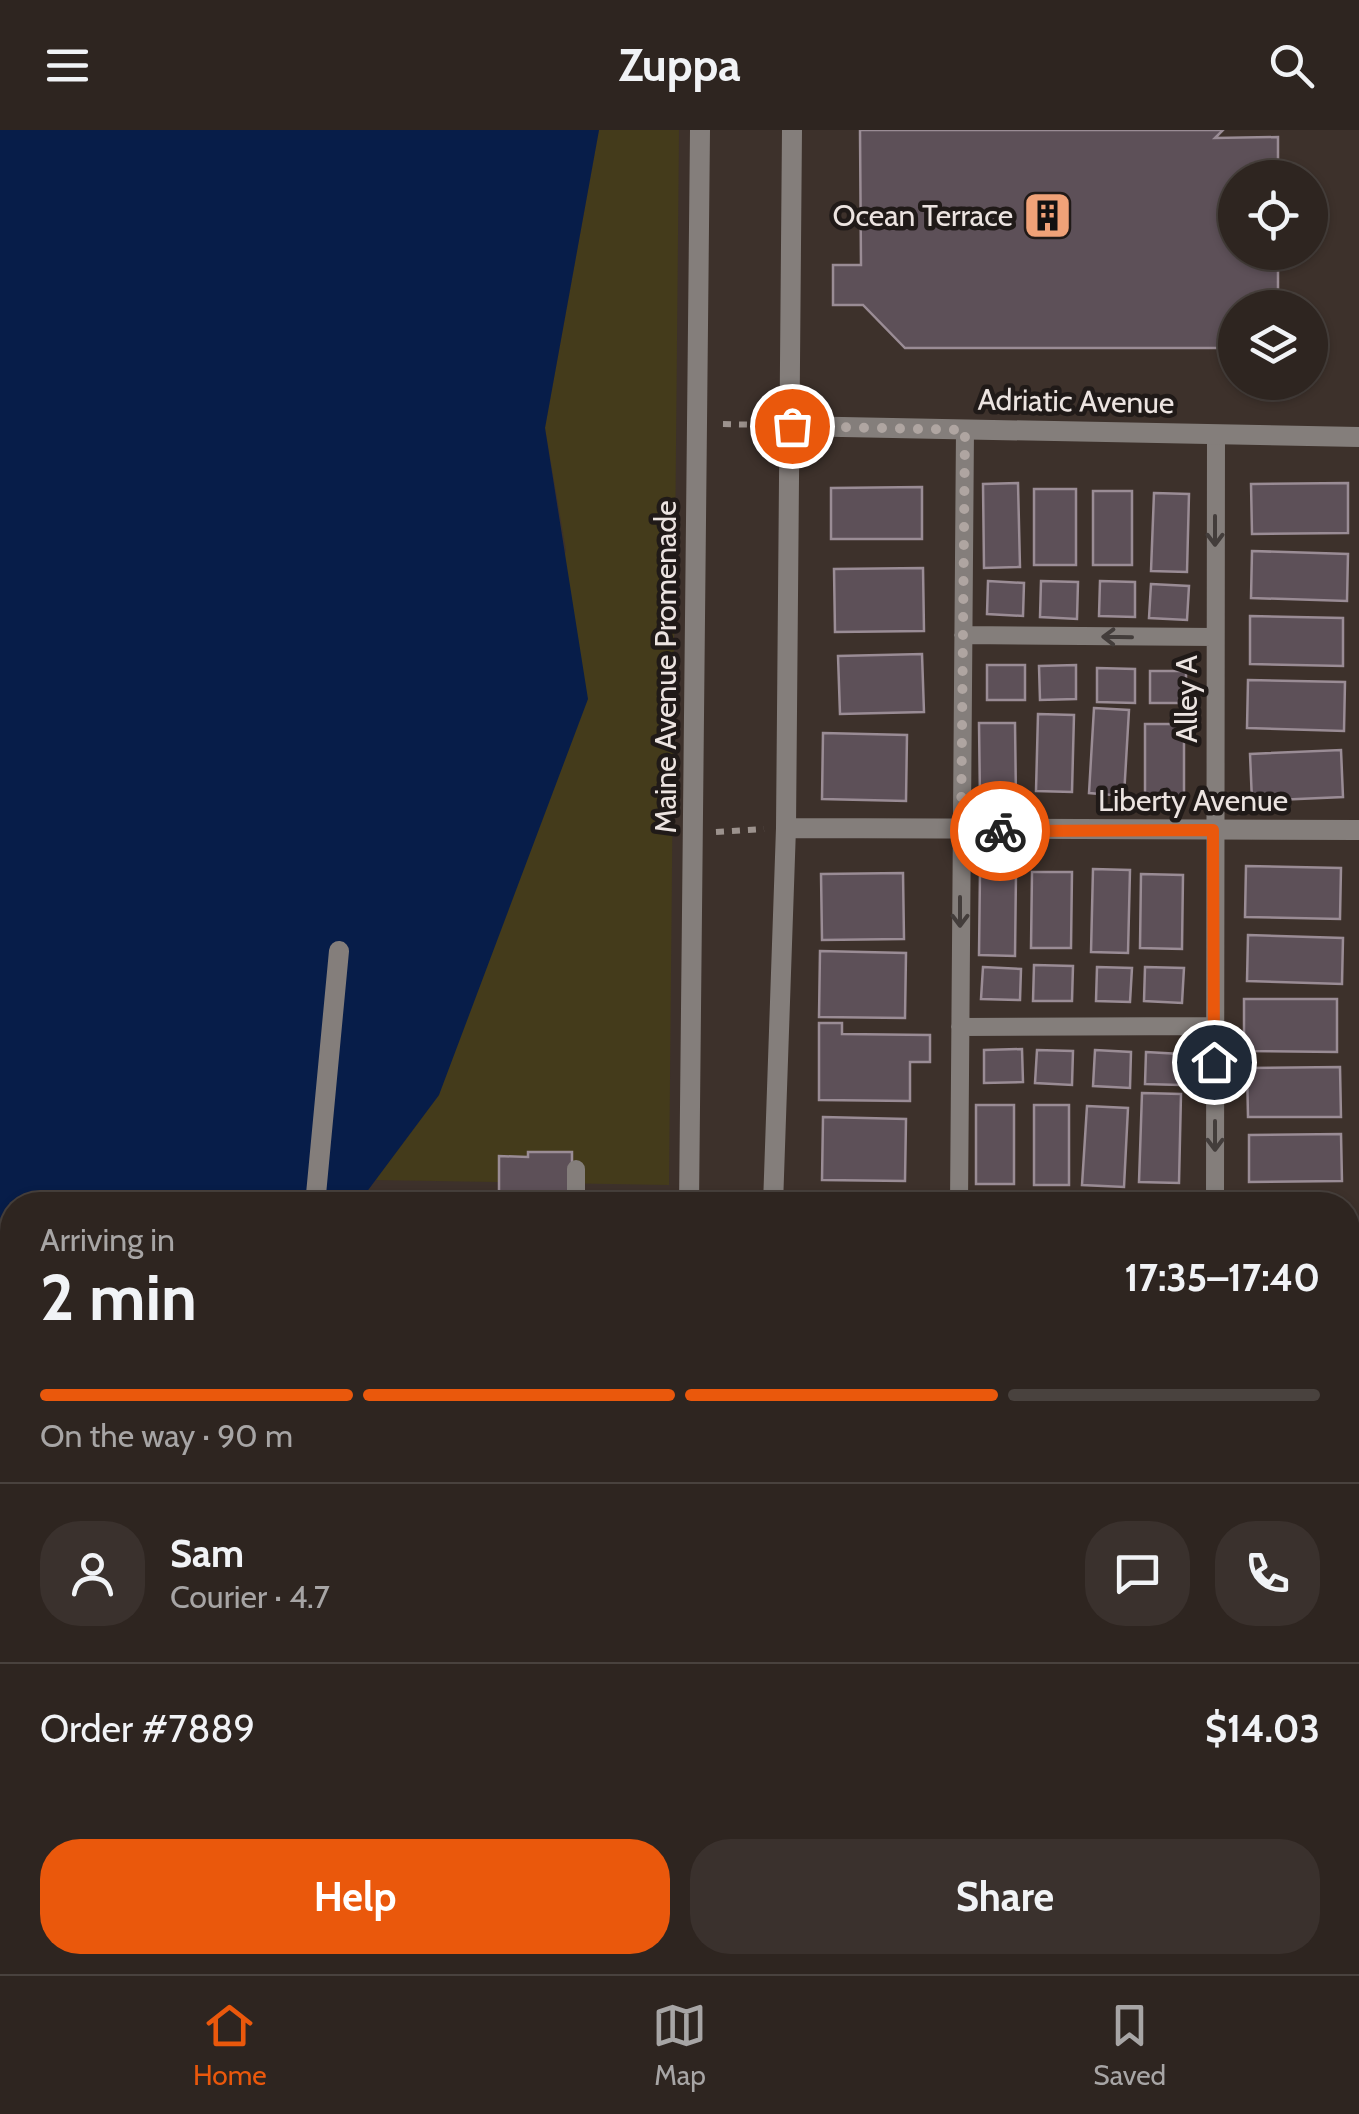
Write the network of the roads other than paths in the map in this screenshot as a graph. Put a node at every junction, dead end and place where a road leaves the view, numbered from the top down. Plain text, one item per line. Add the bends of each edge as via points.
1 (700, 130) edge
2 (792, 130) edge
3 (792, 426) junction
4 (965, 430) junction
5 (1216, 434) junction
6 (1359, 436) edge
7 (963, 635) junction
8 (1214, 638) junction
9 (786, 828) junction
10 (1213, 830) junction
11 (1359, 830) edge
12 (961, 831) junction
13 (339, 951) dead end
14 (1214, 1026) junction
15 (960, 1028) junction
16 (576, 1169) dead end
17 (317, 1192) edge
18 (576, 1192) edge
19 (689, 1192) edge
20 (773, 1192) edge
21 (959, 1192) edge
22 (1216, 1192) edge

1 - 19 street, Maine Avenue Promenade
2 - 3 street
3 - 4 street, Adriatic Avenue
3 - 9 street
4 - 5 street, Adriatic Avenue
4 - 7 lane
5 - 6 street, Adriatic Avenue
5 -> 8 lane, Alley A
8 -> 7 lane
7 - 12 lane
8 - 10 lane, Alley A
9 - 12 street, Liberty Avenue
9 - 20 street
10 - 11 street, Liberty Avenue
10 - 12 street, Liberty Avenue
10 - 14 lane, Alley A
12 -> 15 lane
13 - 17 street
14 - 15 lane
14 -> 22 lane, Alley A
15 - 21 lane
16 - 18 lane

